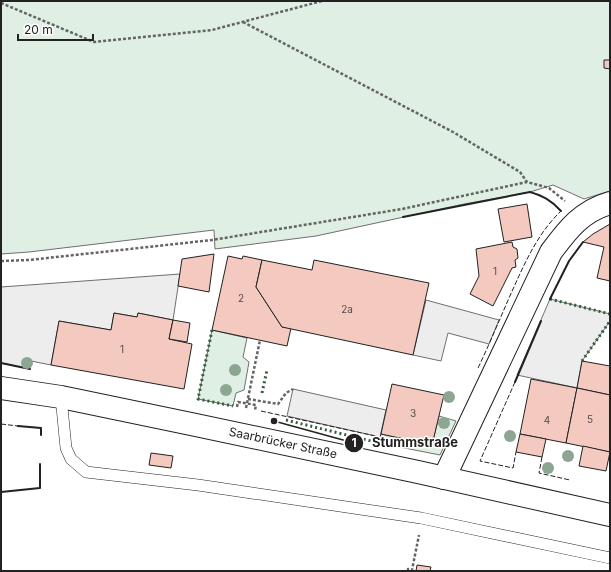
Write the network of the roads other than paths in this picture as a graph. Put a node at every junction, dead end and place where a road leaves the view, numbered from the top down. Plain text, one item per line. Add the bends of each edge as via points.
1 (610, 203) edge
2 (1, 388) edge
3 (61, 397) junction
4 (444, 478) junction
5 (610, 515) edge
6 (610, 558) edge

1 - 4 main road via 582,216 551,252
2 - 3 main road, Saarbrücker Straße
3 - 4 main road, Saarbrücker Straße
3 - 6 lane via 66,448 71,459 86,472 198,485 421,518
4 - 5 main road, Saarbrücker Straße

